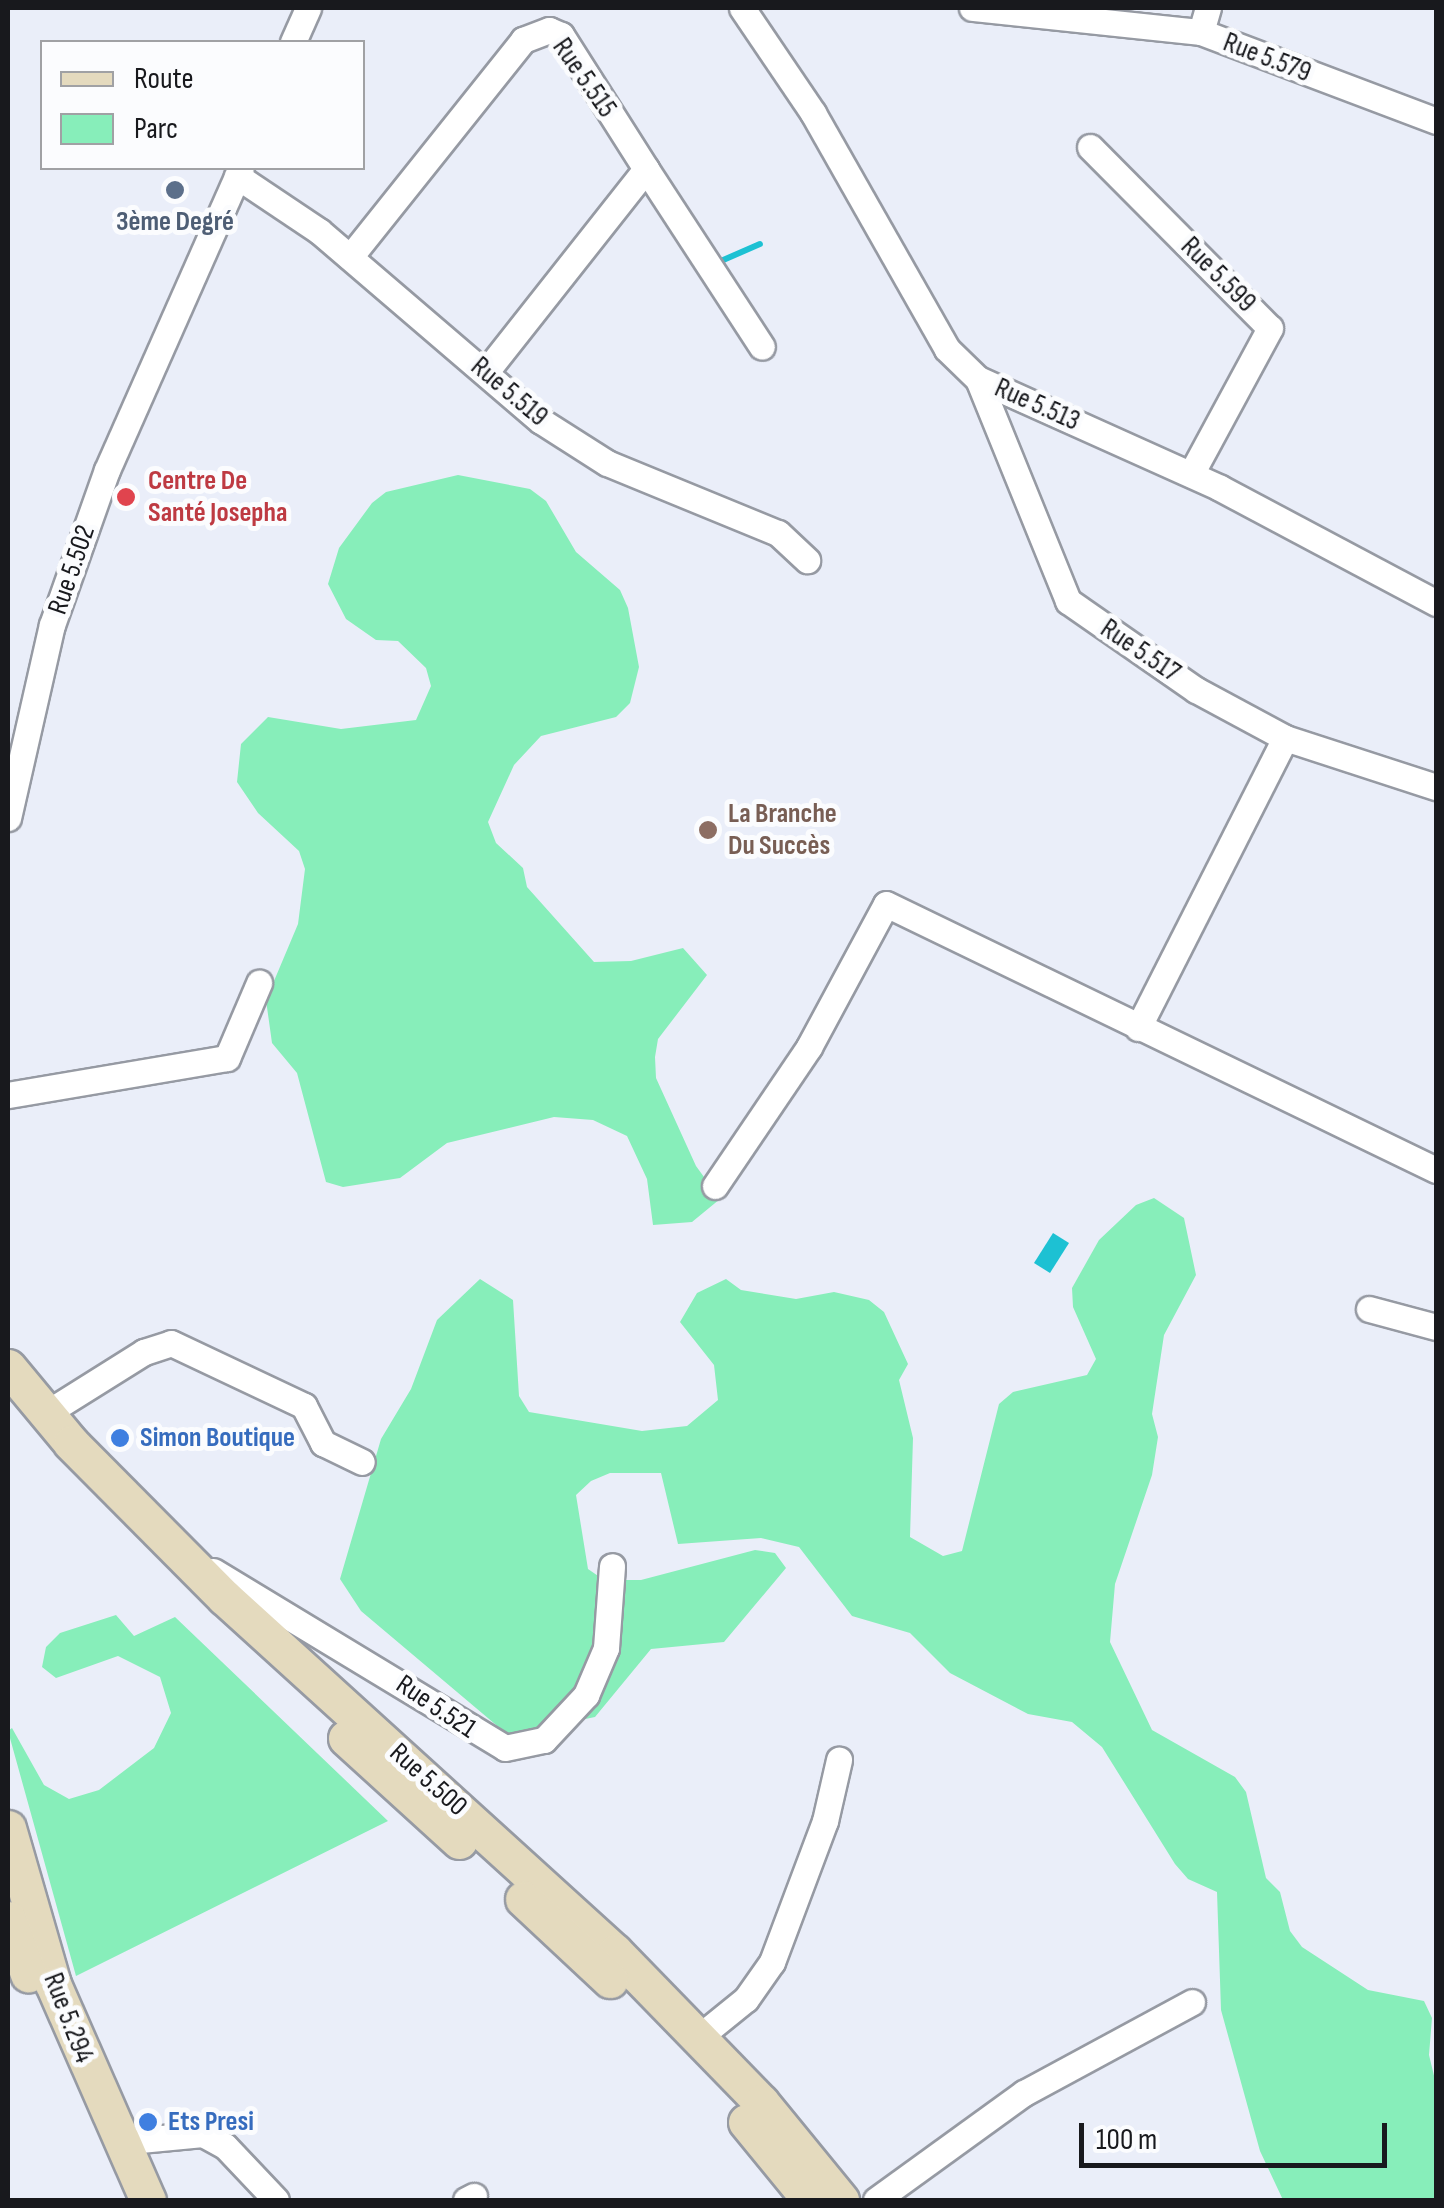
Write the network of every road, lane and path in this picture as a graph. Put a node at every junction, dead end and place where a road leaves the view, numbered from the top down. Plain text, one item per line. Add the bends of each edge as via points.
1 (308, 8) edge
2 (742, 8) edge
3 (972, 8) edge
4 (1205, 20) edge
5 (294, 40) edge
6 (1436, 121) edge
7 (1090, 147) dead end
8 (646, 169) junction
9 (239, 172) edge
10 (350, 257) junction
11 (762, 348) dead end
12 (487, 370) junction
13 (978, 379) junction
14 (1192, 474) junction
15 (808, 560) dead end
16 (1436, 604) edge
17 (1284, 738) junction
18 (1436, 787) edge
19 (8, 818) edge
20 (259, 984) dead end
21 (1138, 1028) junction
22 (8, 1095) edge
23 (1436, 1170) edge
24 (715, 1186) dead end
25 (1369, 1309) dead end
26 (1436, 1327) edge
27 (8, 1367) edge
28 (8, 1404) edge
29 (45, 1414) junction
30 (362, 1462) dead end
31 (167, 1541) junction
32 (612, 1566) dead end
33 (840, 1760) dead end
34 (8, 1828) edge
35 (8, 1919) edge
36 (1192, 2002) dead end
37 (699, 2036) junction
38 (118, 2142) junction
39 (134, 2200) edge
40 (148, 2200) edge
41 (276, 2200) edge
42 (810, 2200) edge
43 (841, 2200) edge
44 (876, 2200) edge

1 - 5 street
2 - 13 street, Rue 5.513 via 813,113 947,348
3 - 4 street, Rue 5.579
4 - 6 street, Rue 5.579
7 - 14 street, Rue 5.599 via 1270,328
8 - 10 street, Rue 5.515 via 561,35 534,34
8 - 11 street
8 - 12 street
9 - 10 street, Rue 5.519
9 - 19 street, Rue 5.502 via 87,525 52,625
10 - 12 street, Rue 5.519
12 - 15 street, Rue 5.519 via 541,421 608,464 778,533
13 - 14 street, Rue 5.513
13 - 17 street, Rue 5.517 via 1068,601 1196,690
14 - 16 street, Rue 5.513
17 - 18 street, Rue 5.517
17 - 21 street
20 - 22 street via 227,1058
21 - 23 street
21 - 24 street via 886,904 809,1047
25 - 26 street
27 - 29 main road, Rue 5.500
28 - 42 main road, Rue 5.500 via 190,1597 621,1991 719,2089
29 - 30 street via 171,1342 304,1406 324,1443
29 - 31 main road, Rue 5.500
31 - 32 street, Rue 5.521 via 505,1748 544,1740 586,1695 606,1648
31 - 37 main road, Rue 5.500 via 575,1913
33 - 37 street via 825,1821 772,1962 746,1999
34 - 38 main road, Rue 5.294 via 53,1984
35 - 39 main road, Rue 5.294
36 - 44 street via 1024,2093
37 - 43 main road, Rue 5.500
38 - 40 main road, Rue 5.294
38 - 41 street via 203,2134 224,2146

